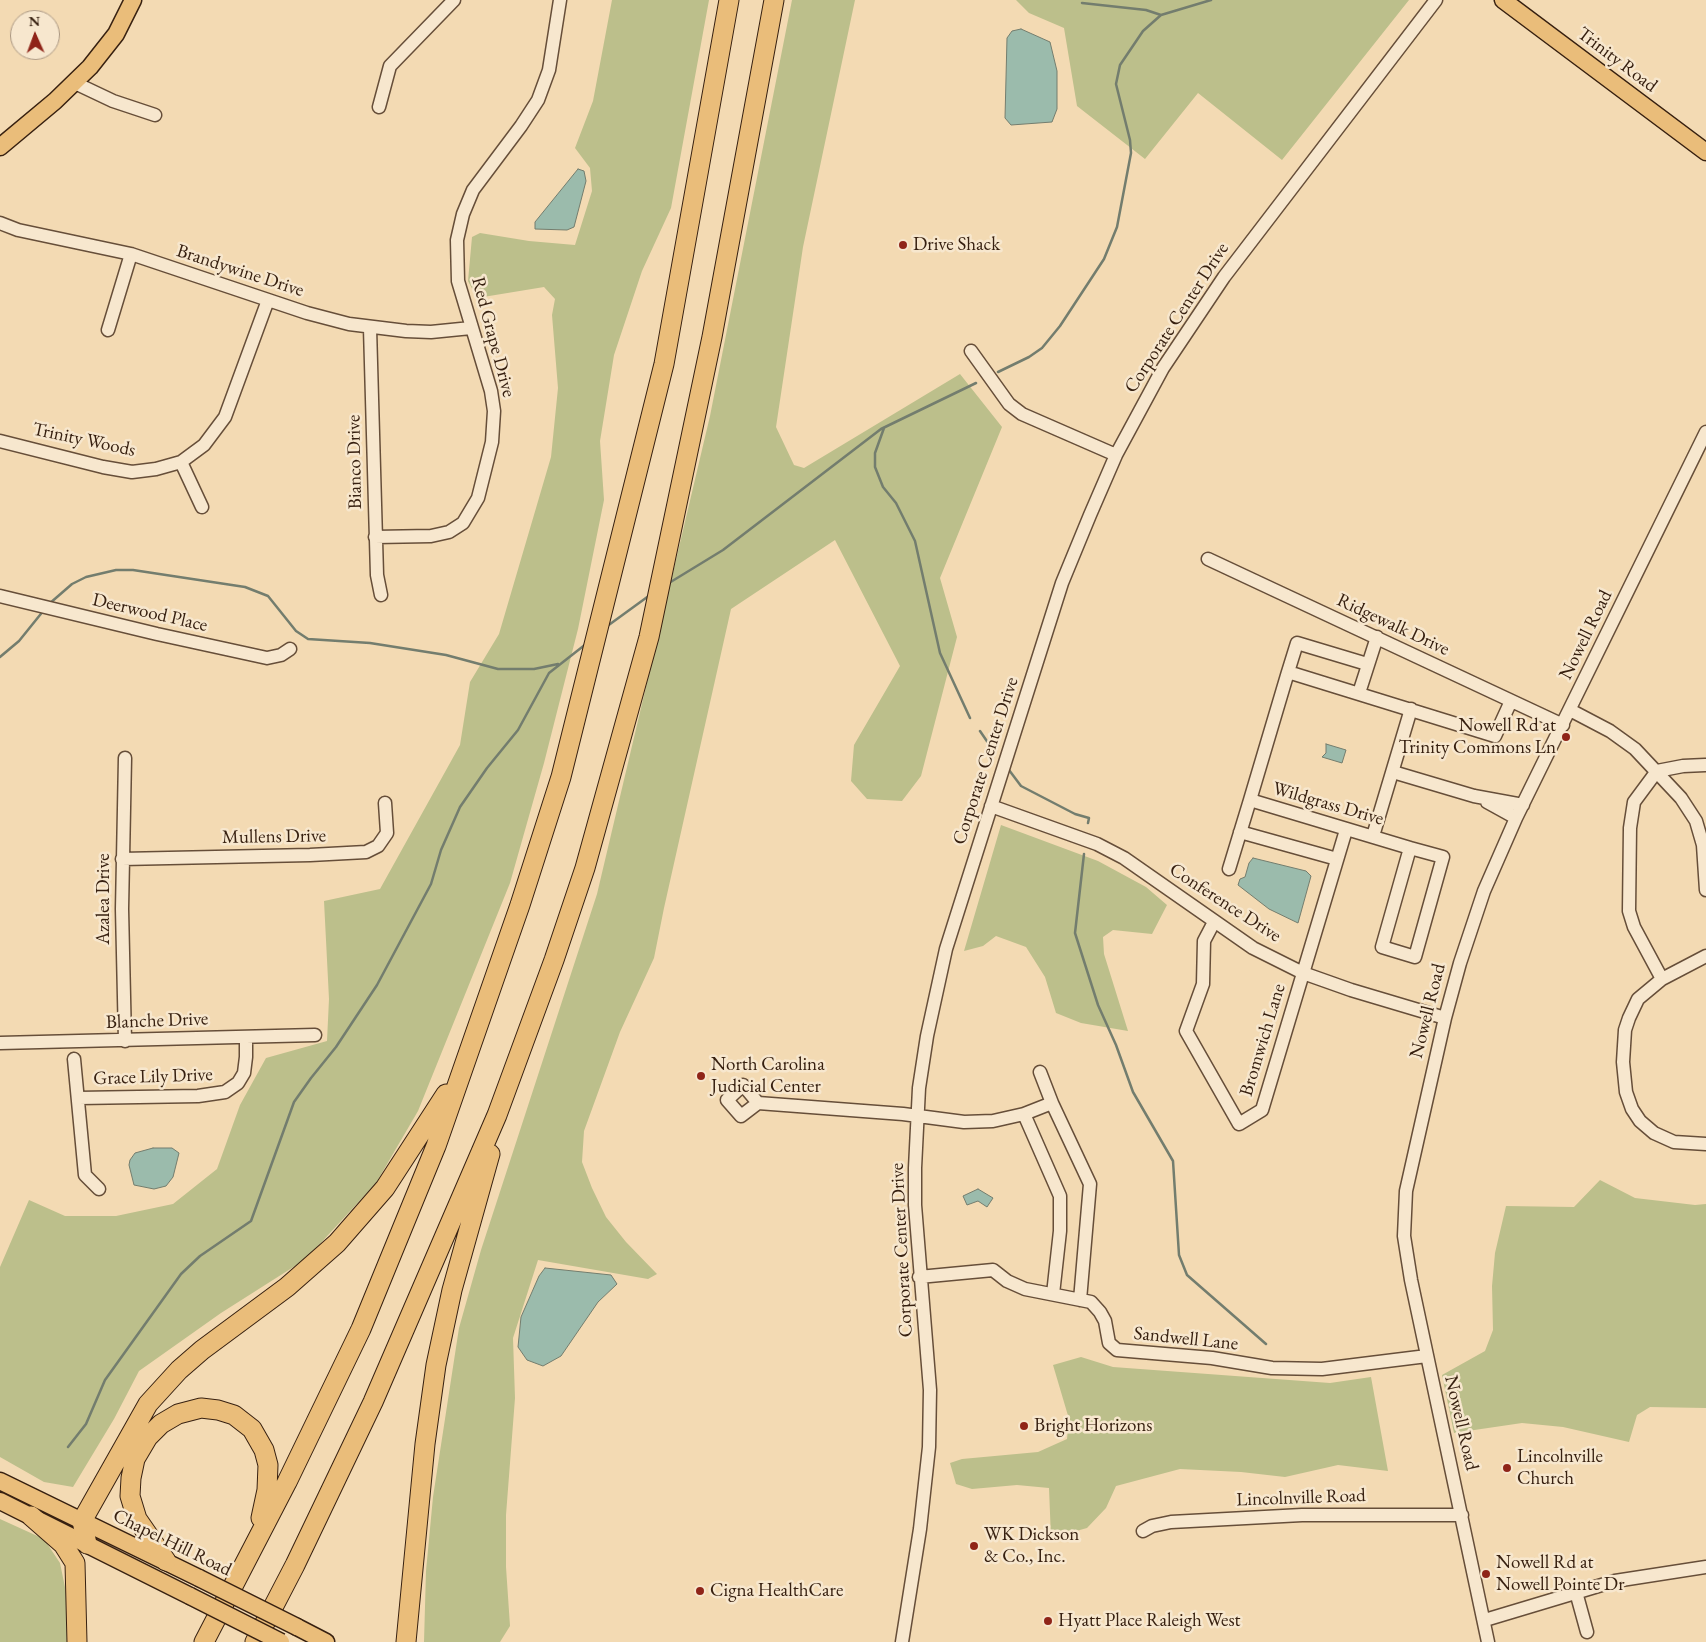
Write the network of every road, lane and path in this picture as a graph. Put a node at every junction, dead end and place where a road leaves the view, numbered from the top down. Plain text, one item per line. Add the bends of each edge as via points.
1 (133, 0) edge
2 (454, 0) edge
3 (560, 0) edge
4 (729, 0) edge
5 (774, 0) edge
6 (1436, 0) edge
7 (1503, 0) edge
8 (75, 83) junction
9 (379, 107) dead end
10 (155, 115) dead end
11 (0, 147) edge
12 (1706, 152) edge
13 (0, 223) edge
14 (131, 254) junction
15 (268, 300) junction
16 (370, 328) junction
17 (471, 328) junction
18 (108, 330) dead end
19 (971, 351) dead end
20 (1706, 432) edge
21 (0, 441) edge
22 (1116, 455) junction
23 (181, 462) junction
24 (202, 507) dead end
25 (376, 537) junction
26 (1208, 559) dead end
27 (381, 595) dead end
28 (0, 596) edge
29 (1378, 637) junction
30 (290, 649) dead end
31 (1367, 664) junction
32 (1288, 672) junction
33 (1359, 693) junction
34 (1512, 701) junction
35 (1411, 709) junction
36 (1570, 710) junction
37 (1563, 725) junction
38 (125, 758) dead end
39 (1705, 765) dead end
40 (1657, 770) junction
41 (1393, 772) junction
42 (1474, 796) junction
43 (1250, 800) junction
44 (386, 803) dead end
45 (1523, 805) junction
46 (991, 806) junction
47 (1516, 818) junction
48 (1701, 820) edge
49 (1346, 830) junction
50 (1240, 832) junction
51 (1373, 836) junction
52 (1410, 848) junction
53 (122, 859) junction
54 (1337, 860) junction
55 (1229, 869) dead end
56 (1706, 890) edge
57 (1214, 922) junction
58 (1706, 956) edge
59 (1304, 973) junction
60 (1662, 979) junction
61 (1445, 1018) junction
62 (316, 1035) dead end
63 (246, 1038) junction
64 (125, 1041) junction
65 (0, 1043) edge
66 (74, 1059) dead end
67 (464, 1066) junction
68 (1040, 1072) dead end
69 (79, 1098) junction
70 (758, 1102) dead end
71 (1052, 1103) junction
72 (1024, 1114) junction
73 (497, 1115) junction
74 (917, 1115) junction
75 (1706, 1144) edge
76 (99, 1189) dead end
77 (919, 1276) junction
78 (1053, 1294) junction
79 (1080, 1300) junction
80 (1427, 1356) junction
81 (0, 1481) edge
82 (0, 1500) edge
83 (1462, 1515) junction
84 (31, 1516) junction
85 (82, 1522) junction
86 (1143, 1531) dead end
87 (87, 1544) junction
88 (254, 1546) junction
89 (166, 1561) junction
90 (1706, 1567) edge
91 (1576, 1592) junction
92 (1484, 1620) junction
93 (1587, 1632) dead end
94 (78, 1642) edge
95 (204, 1642) edge
96 (255, 1642) edge
97 (281, 1642) edge
98 (326, 1642) edge
99 (406, 1642) edge
100 (901, 1642) edge
101 (1488, 1642) edge

1 - 8 main road via 104,51
2 - 9 street via 390,66
3 - 17 street, Red Grape Drive via 549,70 538,100 473,190 459,228 456,268
4 - 67 highway via 664,364 617,560 561,777
5 - 73 highway via 712,337 649,637 585,868
6 - 22 street, Corporate Center Drive via 1224,277 1162,368
7 - 12 main road, Trinity Road
8 - 10 street via 114,102
8 - 11 main road
13 - 14 street, Brandywine Drive via 18,230
14 - 15 street, Brandywine Drive
14 - 18 street
15 - 16 street, Brandywine Drive
15 - 23 street, Trinity Woods via 225,417 204,445
16 - 17 street, Brandywine Drive via 431,332
16 - 25 street, Bianco Drive
17 - 25 street, Red Grape Drive via 491,391 495,420 475,507 463,523 449,532 431,536
19 - 22 street via 1009,404 1022,414
20 - 36 street, Nowell Road
21 - 23 street, Trinity Woods via 132,472
22 - 46 street, Corporate Center Drive via 1062,583
23 - 24 street
25 - 27 street, Bianco Drive
26 - 29 street, Ridgewalk Drive
28 - 30 street, Deerwood Place via 266,658
29 - 31 street
29 - 34 street, Ridgewalk Drive
31 - 32 street, Wildgrass Drive via 1296,643
31 - 33 street
32 - 33 street
32 - 43 street, Wildgrass Drive
33 - 35 street
34 - 35 street via 1495,736
34 - 37 street, Ridgewalk Drive
35 - 41 street
36 - 37 street, Nowell Road
36 - 40 street via 1610,731
37 - 45 street, Nowell Road
38 - 53 street, Azalea Drive
39 - 40 street
40 - 48 street
40 - 60 street via 1634,802 1628,890 1634,927
41 - 42 street
41 - 51 street
42 - 45 street
42 - 47 street
43 - 49 street, Wildgrass Drive
43 - 50 street
44 - 53 street, Mullens Drive via 387,833 378,846 366,852
45 - 47 street, Nowell Road
46 - 57 street, Conference Drive via 1088,841 1124,858
46 - 74 street, Corporate Center Drive via 938,980
47 - 61 street, Nowell Road via 1471,927
48 - 56 street
49 - 51 street, Wildgrass Drive
49 - 54 street
50 - 54 street
50 - 55 street
51 - 52 street, Wildgrass Drive
52 - 52 street, Wildgrass Drive via 1382,948 1415,957 1443,858
53 - 64 street, Azalea Drive
54 - 59 street
57 - 59 street, Conference Drive via 1253,948
57 - 59 street, Bromwich Lane via 1204,941 1202,984 1186,1031 1239,1124 1262,1110
58 - 60 street
59 - 61 street, Conference Drive
60 - 75 street via 1638,1000 1629,1018 1623,1062 1626,1092 1632,1109 1654,1133 1674,1142
61 - 80 street, Nowell Road via 1412,1158 1404,1214 1407,1256
62 - 63 street, Blanche Drive
63 - 64 street, Blanche Drive
63 - 69 street, Grace Lily Drive via 244,1073 238,1083 218,1095
64 - 65 street, Blanche Drive
66 - 69 street
67 - 85 highway via 406,1159 343,1237 307,1271 196,1355 153,1398
67 - 88 highway via 436,1146 361,1329
68 - 71 street
69 - 76 street via 85,1175
70 - 74 street
71 - 72 street
71 - 79 street via 1090,1184
72 - 74 street via 993,1121 964,1122
72 - 78 street via 1060,1196
73 - 96 highway via 373,1402
73 - 99 highway via 488,1165 454,1282 436,1365
74 - 77 street, Corporate Center Drive via 915,1205
77 - 78 street, Sandwell Lane via 993,1270 1025,1289
77 - 100 street, Corporate Center Drive via 930,1390 929,1446 920,1529
78 - 79 street, Sandwell Lane
79 - 80 street, Sandwell Lane via 1091,1302 1100,1312 1109,1343 1116,1350 1212,1358 1272,1368 1322,1369
80 - 83 street, Nowell Road
81 - 85 main road, Chapel Hill Road
82 - 84 main road, Chapel Hill Road
83 - 86 street, Lincolnville Road via 1302,1515 1171,1522
83 - 92 street, Nowell Road
84 - 87 main road, Chapel Hill Road
84 - 94 highway via 63,1544 75,1563
85 - 87 highway
85 - 89 main road, Chapel Hill Road
87 - 97 main road, Chapel Hill Road, bridge
88 - 89 highway via 268,1480 261,1442 252,1429 234,1415 210,1408 193,1409 170,1418 148,1436 135,1459 131,1478 130,1496 137,1519
88 - 95 highway
89 - 98 main road, Chapel Hill Road, bridge
90 - 91 street via 1615,1581
91 - 92 street
91 - 93 street
92 - 101 street, Nowell Road

